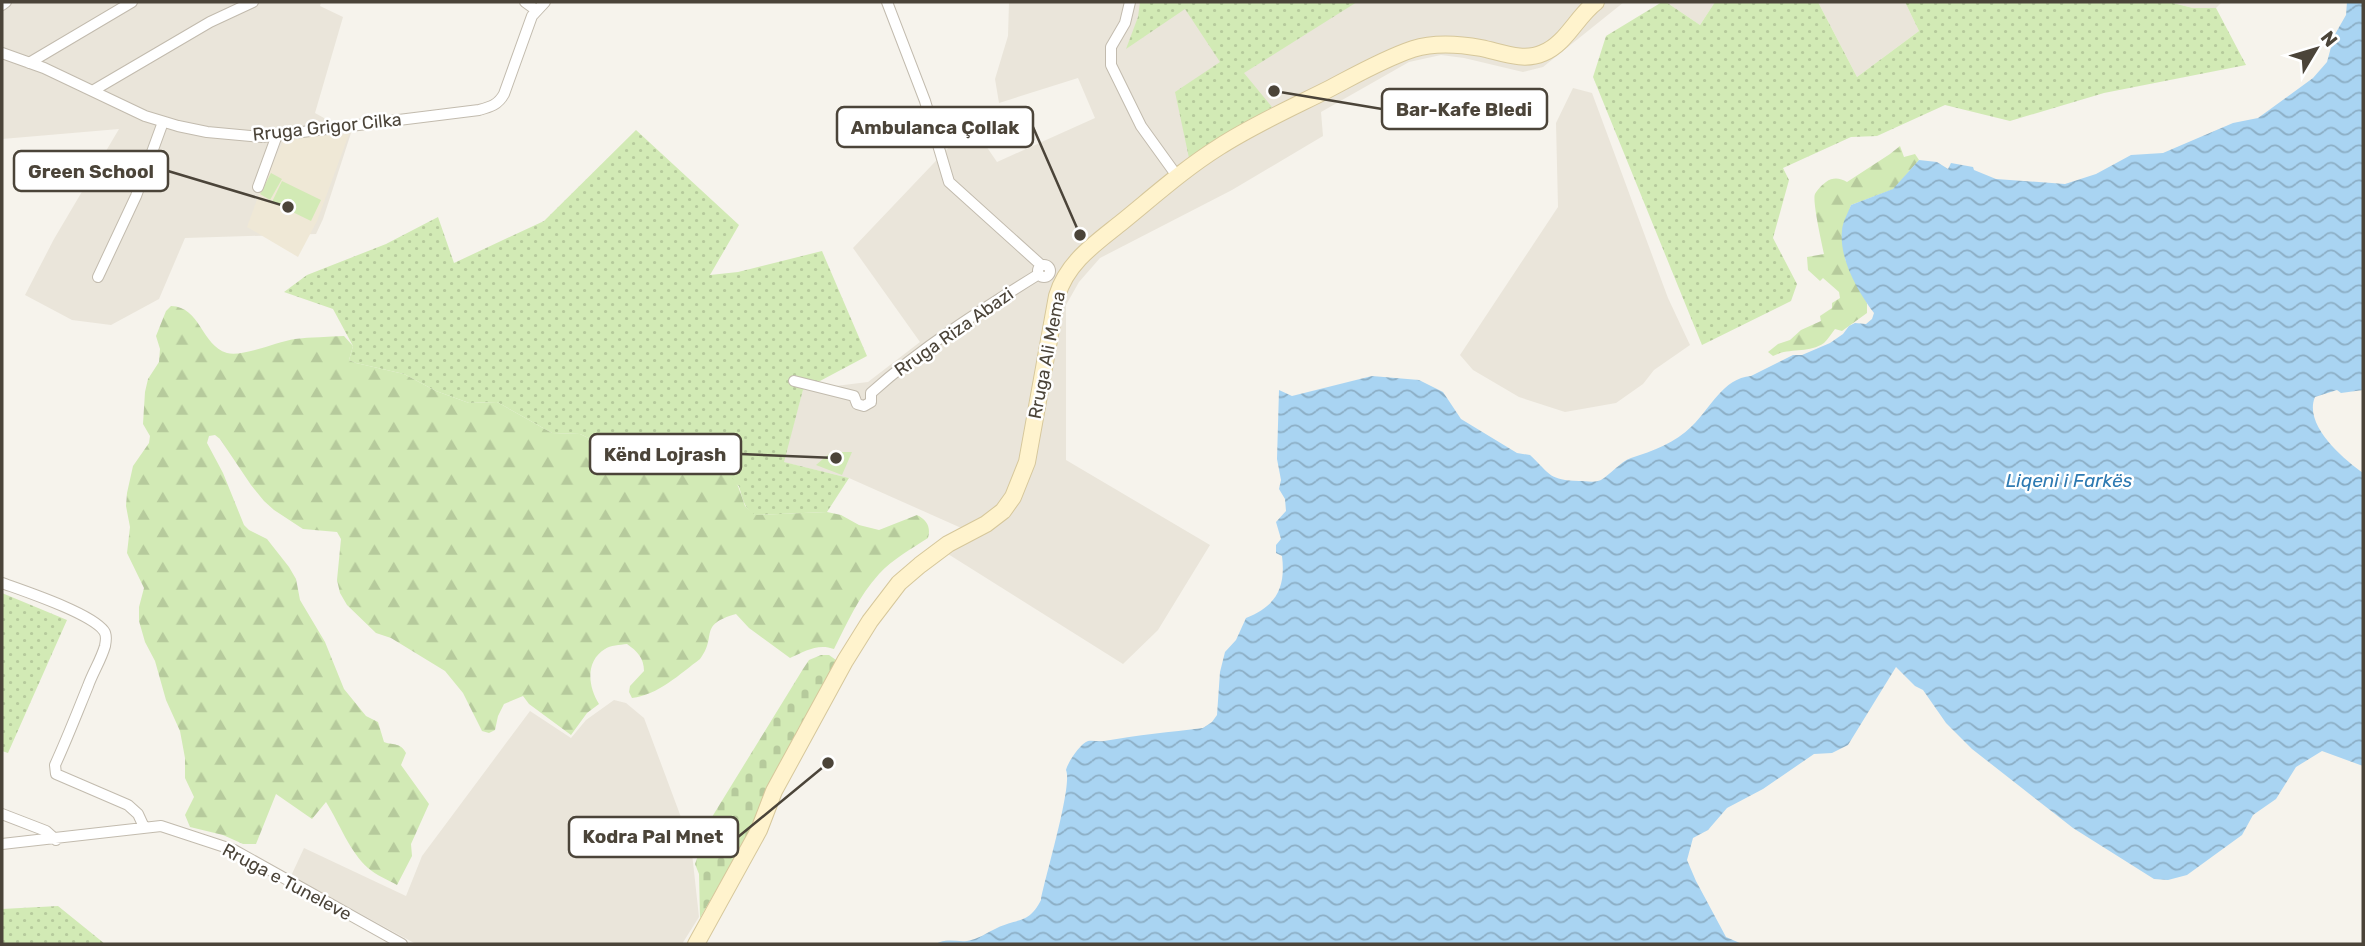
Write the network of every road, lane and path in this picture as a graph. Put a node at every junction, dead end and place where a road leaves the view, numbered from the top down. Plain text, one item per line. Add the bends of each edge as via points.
1 (132, 2) edge
2 (253, 2) edge
3 (525, 2) edge
4 (545, 2) edge
5 (887, 2) edge
6 (1130, 2) edge
7 (1596, 2) edge
8 (536, 10) junction
9 (2, 53) edge
10 (29, 63) junction
11 (94, 90) junction
12 (163, 122) junction
13 (277, 135) junction
14 (1177, 176) junction
15 (258, 187) dead end
16 (1048, 273) junction
17 (98, 278) dead end
18 (794, 381) dead end
19 (2, 583) edge
20 (2, 814) edge
21 (144, 827) junction
22 (56, 840) junction
23 (2, 844) edge
24 (402, 944) edge
25 (696, 944) edge

1 - 10 street
2 - 11 street
3 - 8 street
4 - 8 street
5 - 16 street via 925,101 949,182
6 - 14 street via 1125,23 1111,47 1111,65 1141,126
7 - 14 street, Rruga Ali Mema via 1544,53 1510,56 1446,44 1415,48 1256,126
8 - 13 street, Rruga Grigor Cilka via 499,102 479,110
9 - 10 street, Rruga Grigor Cilka
10 - 11 street, Rruga Grigor Cilka
11 - 12 street, Rruga Grigor Cilka
12 - 13 street, Rruga Grigor Cilka via 207,132
12 - 17 street via 136,196
13 - 15 street
14 - 16 street, Rruga Ali Mema via 1075,262
16 - 18 street, Rruga Riza Abazi via 967,320 896,372 864,406 857,404 854,396
16 - 25 street, Rruga Ali Mema via 1057,296 1027,462 1013,497 986,524 948,544 899,583 870,621 774,791 759,830
19 - 21 street via 53,601 103,629 105,647 55,765 56,774 128,805
20 - 22 street via 46,831
21 - 22 street, Rruga e Tuneleve
21 - 24 street, Rruga e Tuneleve via 173,830 233,850
22 - 23 street, Rruga e Tuneleve

